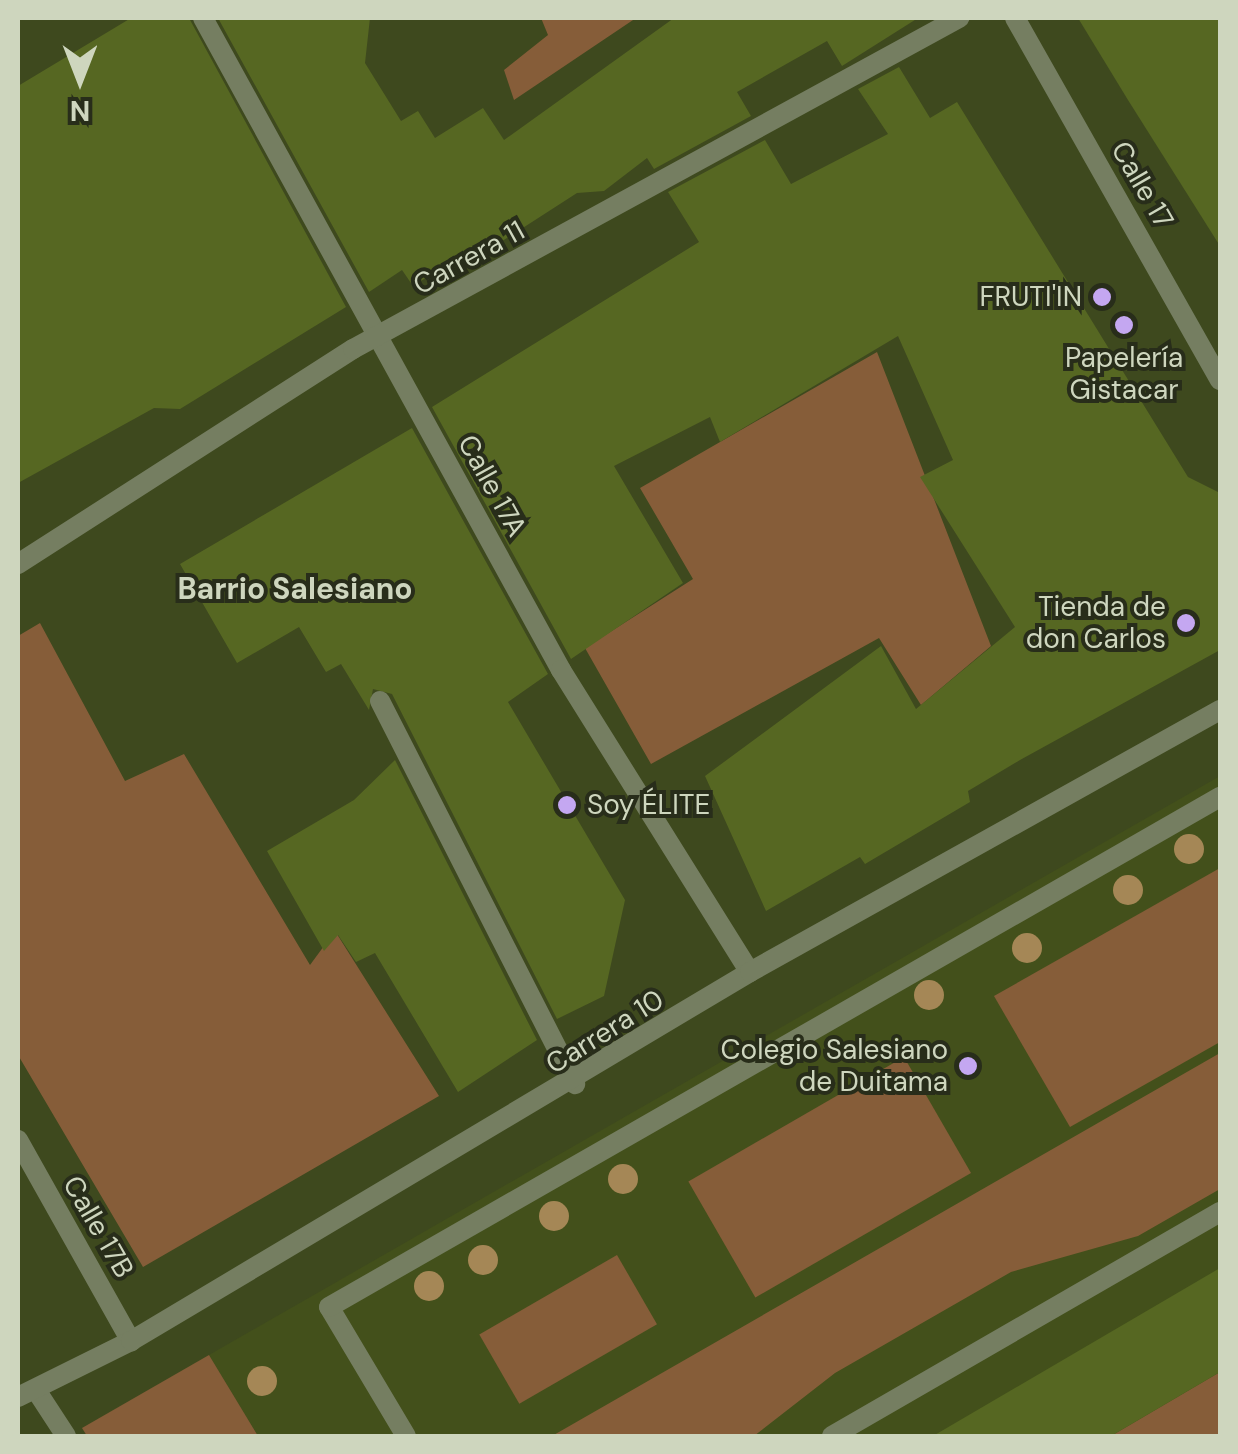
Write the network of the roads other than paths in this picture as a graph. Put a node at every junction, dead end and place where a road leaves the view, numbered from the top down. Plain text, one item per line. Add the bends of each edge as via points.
1 (202, 18) edge
2 (959, 18) edge
3 (1015, 18) edge
4 (379, 340) junction
5 (1220, 380) edge
6 (18, 564) edge
7 (380, 701) dead end
8 (1220, 710) edge
9 (1220, 797) edge
10 (750, 972) junction
11 (575, 1084) junction
12 (18, 1140) edge
13 (1220, 1212) edge
14 (131, 1342) junction
15 (27, 1394) edge
16 (66, 1436) edge
17 (406, 1436) edge
18 (832, 1436) edge

1 - 4 street, Calle 17A
2 - 4 street, Carrera 11
3 - 5 street, Calle 17
4 - 6 street, Carrera 11
4 - 10 street, Calle 17A via 561,670
7 - 11 street
8 - 10 street, Carrera 10
9 - 17 street via 329,1307
10 - 11 street, Carrera 10
11 - 14 street, Carrera 10
12 - 14 street, Calle 17B
13 - 18 street
14 - 15 street, Carrera 10
15 - 16 street

